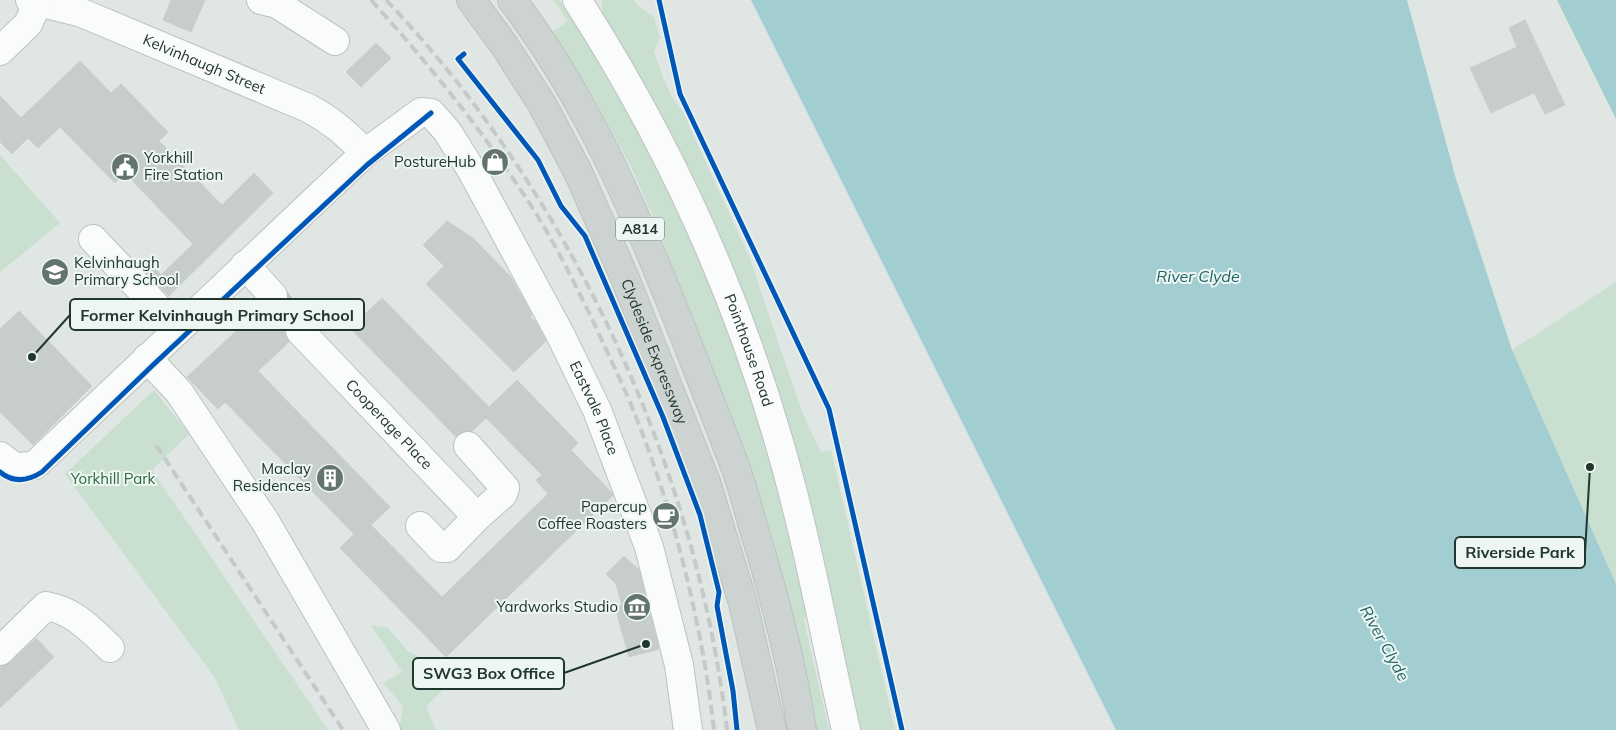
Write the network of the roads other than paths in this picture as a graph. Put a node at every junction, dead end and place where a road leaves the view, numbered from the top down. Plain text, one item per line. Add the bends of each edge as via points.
1 (261, 0) edge
2 (472, 0) edge
3 (512, 0) edge
4 (577, 0) edge
5 (34, 1) edge
6 (335, 42) dead end
7 (0, 51) edge
8 (364, 153) junction
9 (93, 239) dead end
10 (245, 265) junction
11 (273, 296) tunnel mouth
12 (178, 329) junction
13 (300, 331) tunnel mouth
14 (147, 358) junction
15 (468, 446) dead end
16 (11, 462) edge
17 (477, 518) junction
18 (420, 526) dead end
19 (110, 648) dead end
20 (0, 651) edge
21 (386, 730) edge
22 (688, 730) edge
23 (772, 730) edge
24 (802, 730) edge
25 (846, 730) edge

1 - 6 street via 277,4
2 - 23 main road, Clydeside Expressway / A814 via 542,104 578,172 624,276 706,482 743,603
3 - 24 main road, A814 via 566,79 596,131 626,193 672,306 737,473 772,589 795,683
4 - 25 street, Pointhouse Road via 666,153 716,261 754,361 780,443
5 - 7 street via 28,24
5 - 8 street, Kelvinhaugh Street via 82,13 308,108 347,133
8 - 10 street
8 - 22 street, Eastvale Place via 421,112 431,113 472,170 560,334 596,410 649,547 679,664
9 - 12 street
10 - 11 street
10 - 12 street
12 - 14 street
13 - 17 street, Cooperage Place
14 - 16 street via 35,465
14 - 21 street via 179,392 265,521
15 - 17 street via 505,488 503,494
17 - 18 street via 447,548 441,548
19 - 20 street via 74,616 46,606

